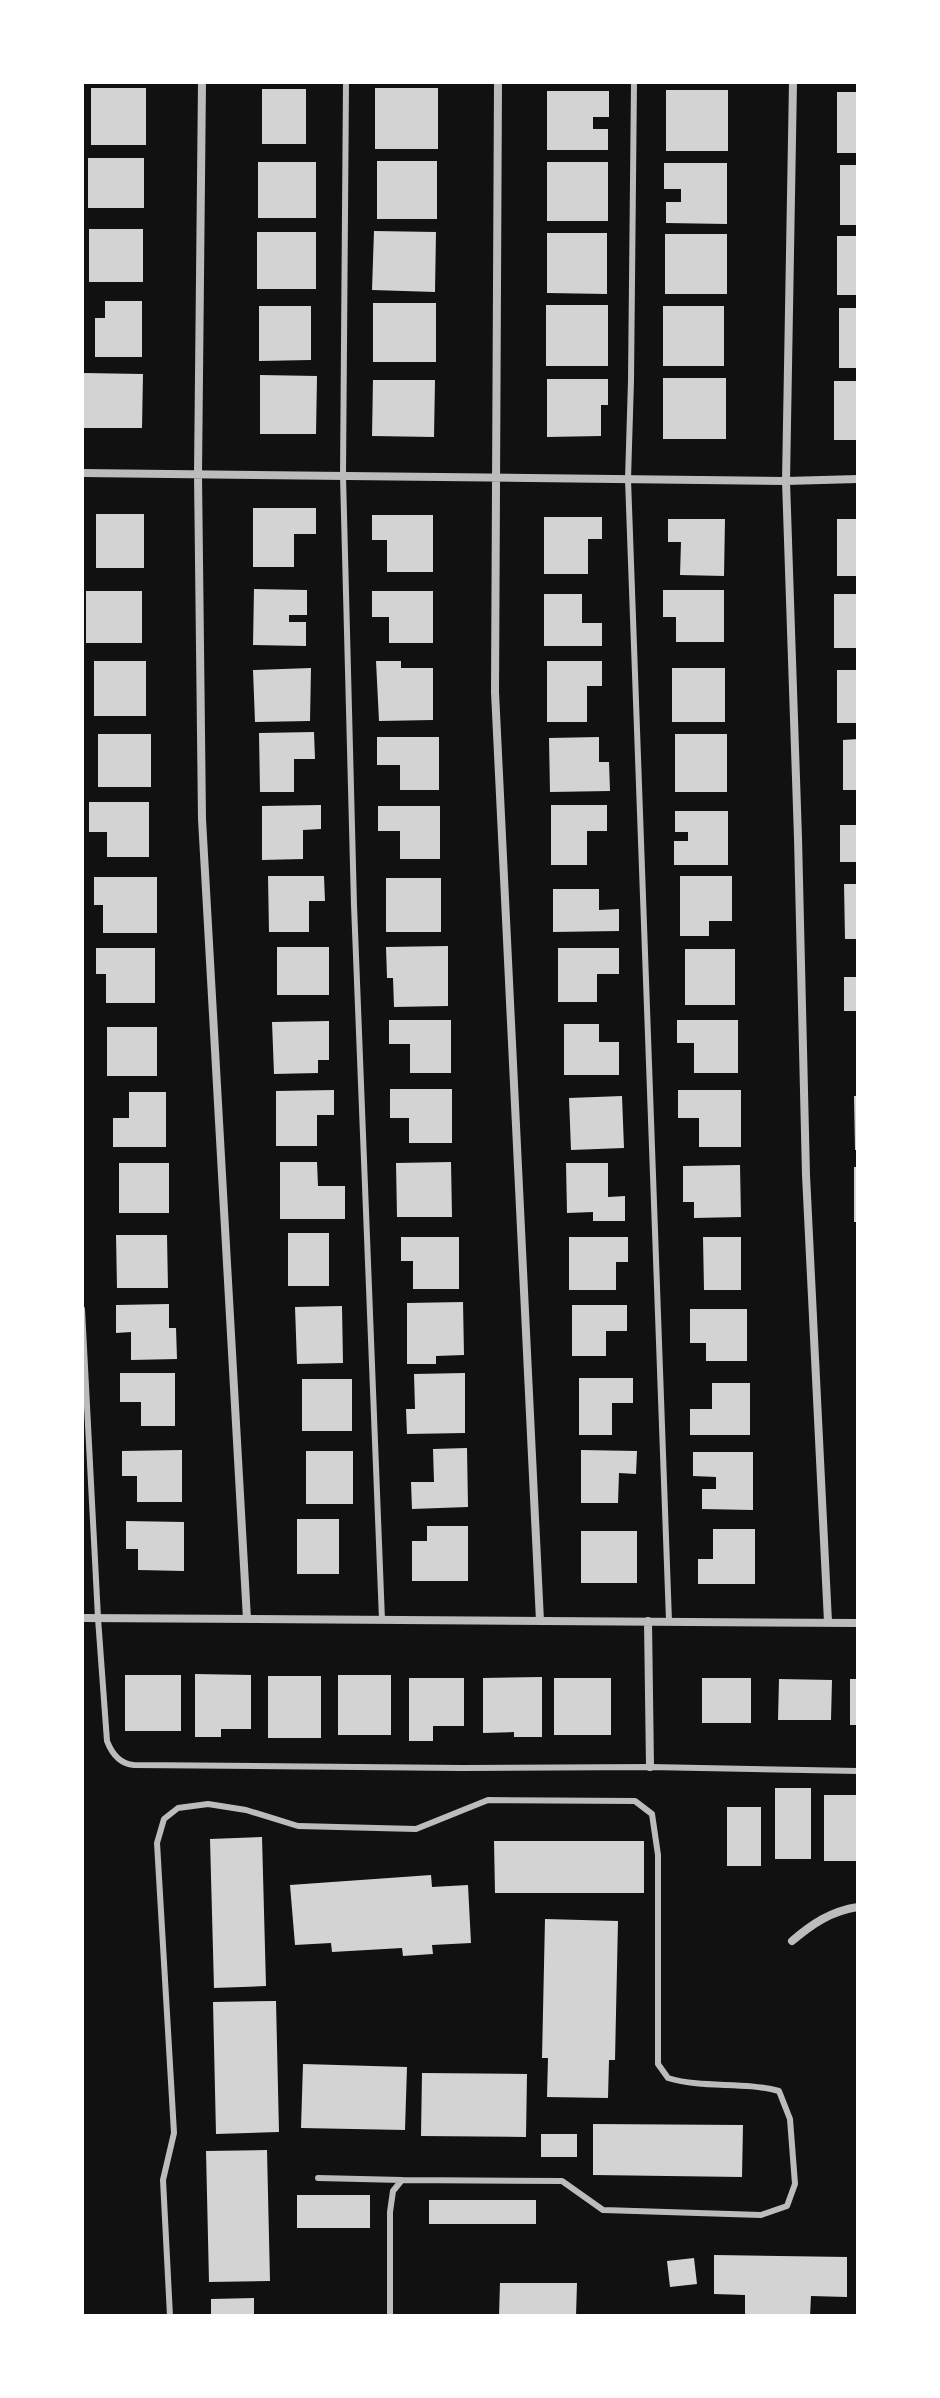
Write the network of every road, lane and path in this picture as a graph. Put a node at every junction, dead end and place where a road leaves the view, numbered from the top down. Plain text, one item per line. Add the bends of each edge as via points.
1 (202, 82) edge
2 (346, 82) edge
3 (498, 82) edge
4 (634, 82) edge
5 (793, 82) edge
6 (82, 473) edge
7 (198, 474) junction
8 (343, 476) junction
9 (496, 477) junction
10 (628, 479) junction
11 (858, 479) edge
12 (786, 481) junction
13 (82, 1309) edge
14 (82, 1618) edge
15 (98, 1618) junction
16 (247, 1619) junction
17 (382, 1620) junction
18 (540, 1621) junction
19 (648, 1621) junction
20 (669, 1621) junction
21 (828, 1622) junction
22 (858, 1623) edge
23 (650, 1767) junction
24 (858, 1771) edge
25 (858, 1907) edge
26 (792, 1941) dead end
27 (318, 2178) dead end
28 (402, 2180) junction
29 (170, 2316) edge
30 (390, 2316) edge

1 - 7 street
2 - 8 lane
3 - 9 street
4 - 10 lane
5 - 12 street
6 - 7 street
7 - 8 street
7 - 16 street via 202,819
8 - 9 street
8 - 17 lane
9 - 10 street
9 - 18 street via 495,692
10 - 12 street
10 - 20 lane
11 - 12 street
12 - 21 street via 806,1175
13 - 15 lane
14 - 15 street
15 - 16 street
15 - 23 lane via 107,1741 127,1764
16 - 17 street
17 - 18 street
18 - 19 street
19 - 20 street
19 - 23 street
20 - 21 street
21 - 22 street
23 - 24 lane
25 - 26 street via 840,1910
27 - 28 lane
28 - 29 lane via 562,2181 603,2210 761,2215 787,2206 795,2184 790,2119 779,2091 689,2085 668,2078 658,2064 658,1855 652,1814 635,1801 488,1800 416,1829 298,1826 208,1804 178,1808 164,1819 157,1843 174,2133 163,2180
28 - 30 lane via 393,2191 390,2212

